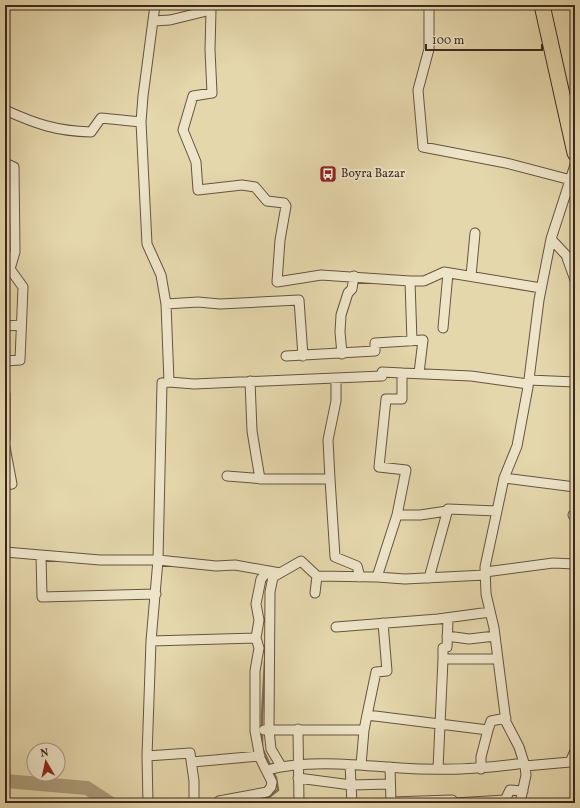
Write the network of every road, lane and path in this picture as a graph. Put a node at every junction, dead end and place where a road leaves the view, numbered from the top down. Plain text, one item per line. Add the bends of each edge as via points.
1 (155, 5) edge
2 (428, 5) edge
3 (542, 5) edge
4 (550, 5) edge
5 (154, 20) junction
6 (5, 110) edge
7 (575, 116) edge
8 (141, 122) junction
9 (575, 153) edge
10 (5, 163) edge
11 (575, 165) edge
12 (571, 180) junction
13 (475, 233) dead end
14 (552, 239) junction
15 (448, 273) junction
16 (354, 276) junction
17 (471, 276) junction
18 (575, 280) edge
19 (410, 281) junction
20 (541, 288) junction
21 (166, 304) junction
22 (22, 325) junction
23 (5, 326) edge
24 (443, 328) dead end
25 (412, 341) junction
26 (342, 354) junction
27 (286, 356) dead end
28 (303, 356) junction
29 (5, 361) edge
30 (402, 373) junction
31 (419, 373) junction
32 (336, 378) junction
33 (250, 381) junction
34 (169, 382) junction
35 (529, 382) junction
36 (575, 382) edge
37 (5, 394) edge
38 (5, 410) edge
39 (5, 438) edge
40 (5, 447) edge
41 (227, 476) dead end
42 (504, 478) junction
43 (260, 479) junction
44 (330, 479) junction
45 (5, 485) edge
46 (575, 486) edge
47 (447, 511) junction
48 (497, 511) junction
49 (397, 515) junction
50 (5, 552) edge
51 (41, 555) junction
52 (158, 560) junction
53 (575, 564) edge
54 (268, 571) junction
55 (280, 573) junction
56 (485, 574) junction
57 (317, 576) junction
58 (360, 577) junction
59 (377, 577) junction
60 (429, 578) junction
61 (316, 593) dead end
62 (156, 594) junction
63 (490, 612) junction
64 (448, 618) junction
65 (383, 623) junction
66 (336, 627) dead end
67 (447, 636) junction
68 (495, 636) junction
69 (256, 638) junction
70 (151, 641) junction
71 (443, 659) junction
72 (498, 659) junction
73 (368, 715) junction
74 (506, 718) junction
75 (441, 724) junction
76 (267, 730) junction
77 (298, 730) junction
78 (364, 730) junction
79 (488, 730) junction
80 (255, 731) junction
81 (575, 751) edge
82 (147, 756) junction
83 (260, 756) junction
84 (192, 762) junction
85 (524, 764) junction
86 (298, 765) junction
87 (350, 765) junction
88 (360, 765) junction
89 (280, 766) junction
90 (390, 767) junction
91 (438, 769) junction
92 (481, 769) junction
93 (267, 770) junction
94 (298, 778) junction
95 (390, 784) junction
96 (351, 785) junction
97 (524, 791) junction
98 (391, 802) edge
99 (148, 803) edge
100 (194, 803) edge
101 (216, 803) edge
102 (299, 803) edge
103 (352, 803) edge
104 (454, 803) edge
105 (520, 803) edge

1 - 5 street
2 - 12 street via 429,49 418,90 423,147 506,163
3 - 9 main road
4 - 7 main road
5 - 8 street via 142,96
5 - 16 street via 170,20 211,10 212,93 193,96 183,130 196,162 198,190 242,185 255,187 266,201 284,203 286,206 277,282 321,275
6 - 8 street via 29,121 63,131 91,132 101,118
8 - 21 street via 147,244 161,274
10 - 22 street via 14,166 15,252 10,269 23,287
11 - 12 street
12 - 14 street
13 - 17 street
14 - 18 street via 566,255
14 - 20 street
15 - 17 street
15 - 19 street via 444,272 424,281
15 - 24 street
16 - 19 street
16 - 26 street via 352,289 340,315
17 - 20 street
19 - 25 street
20 - 35 street
21 - 28 street via 299,300
21 - 34 street
22 - 23 street
22 - 29 street via 20,360
25 - 26 street via 375,343 376,351
25 - 31 street via 423,340
26 - 28 street
27 - 28 street
30 - 31 street
30 - 32 street via 382,372 382,376
30 - 49 street via 402,399 386,399 379,467 406,470
31 - 35 street
32 - 33 street
32 - 44 street via 336,401 328,440
33 - 34 street via 194,384
33 - 43 street via 252,431
34 - 52 street via 162,383
35 - 36 street
35 - 42 street via 518,446
37 - 38 street
38 - 39 street
40 - 45 street via 12,484
41 - 43 street
42 - 46 street
42 - 48 street
43 - 44 street
44 - 58 street via 335,557 357,566
47 - 48 street
47 - 49 street
47 - 60 street
48 - 56 street
49 - 59 street
50 - 51 street
51 - 52 street via 100,560
51 - 62 street via 42,597
52 - 54 street via 216,566 235,565
52 - 62 street
53 - 56 street via 554,564
54 - 55 street
54 - 69 street via 261,579 256,604
55 - 57 street via 301,561
55 - 76 street via 273,577 270,592
56 - 60 street
56 - 63 street
57 - 58 street
57 - 61 street
58 - 59 street
59 - 60 street
62 - 70 street
63 - 64 street
63 - 68 street
64 - 65 street
64 - 67 street
65 - 66 street
65 - 73 street via 387,671 376,672
67 - 68 street via 469,639
67 - 71 street
68 - 72 street
69 - 70 street
69 - 80 street via 259,648 255,672
70 - 82 street
71 - 72 street
71 - 75 street
72 - 74 street
73 - 75 street
73 - 78 street
74 - 79 street via 491,721
74 - 85 street
75 - 79 street
75 - 91 street
76 - 77 street
76 - 80 street
76 - 89 street via 271,750
77 - 78 street
77 - 86 street
78 - 88 street
79 - 92 street via 481,757
80 - 83 street
81 - 85 street via 570,762
82 - 84 street via 190,753
82 - 99 street
83 - 84 street
83 - 93 street
84 - 100 street
85 - 92 street
85 - 97 street
86 - 87 street
86 - 89 street
86 - 94 street
87 - 88 street
87 - 96 street
88 - 90 street
89 - 93 street
90 - 91 street
90 - 95 street
91 - 92 street
93 - 101 street via 272,782 267,792
94 - 96 street
94 - 102 street
95 - 96 street
95 - 98 street
96 - 103 street
97 - 104 street via 510,790 505,800
97 - 105 street
98 - 104 street via 452,800

